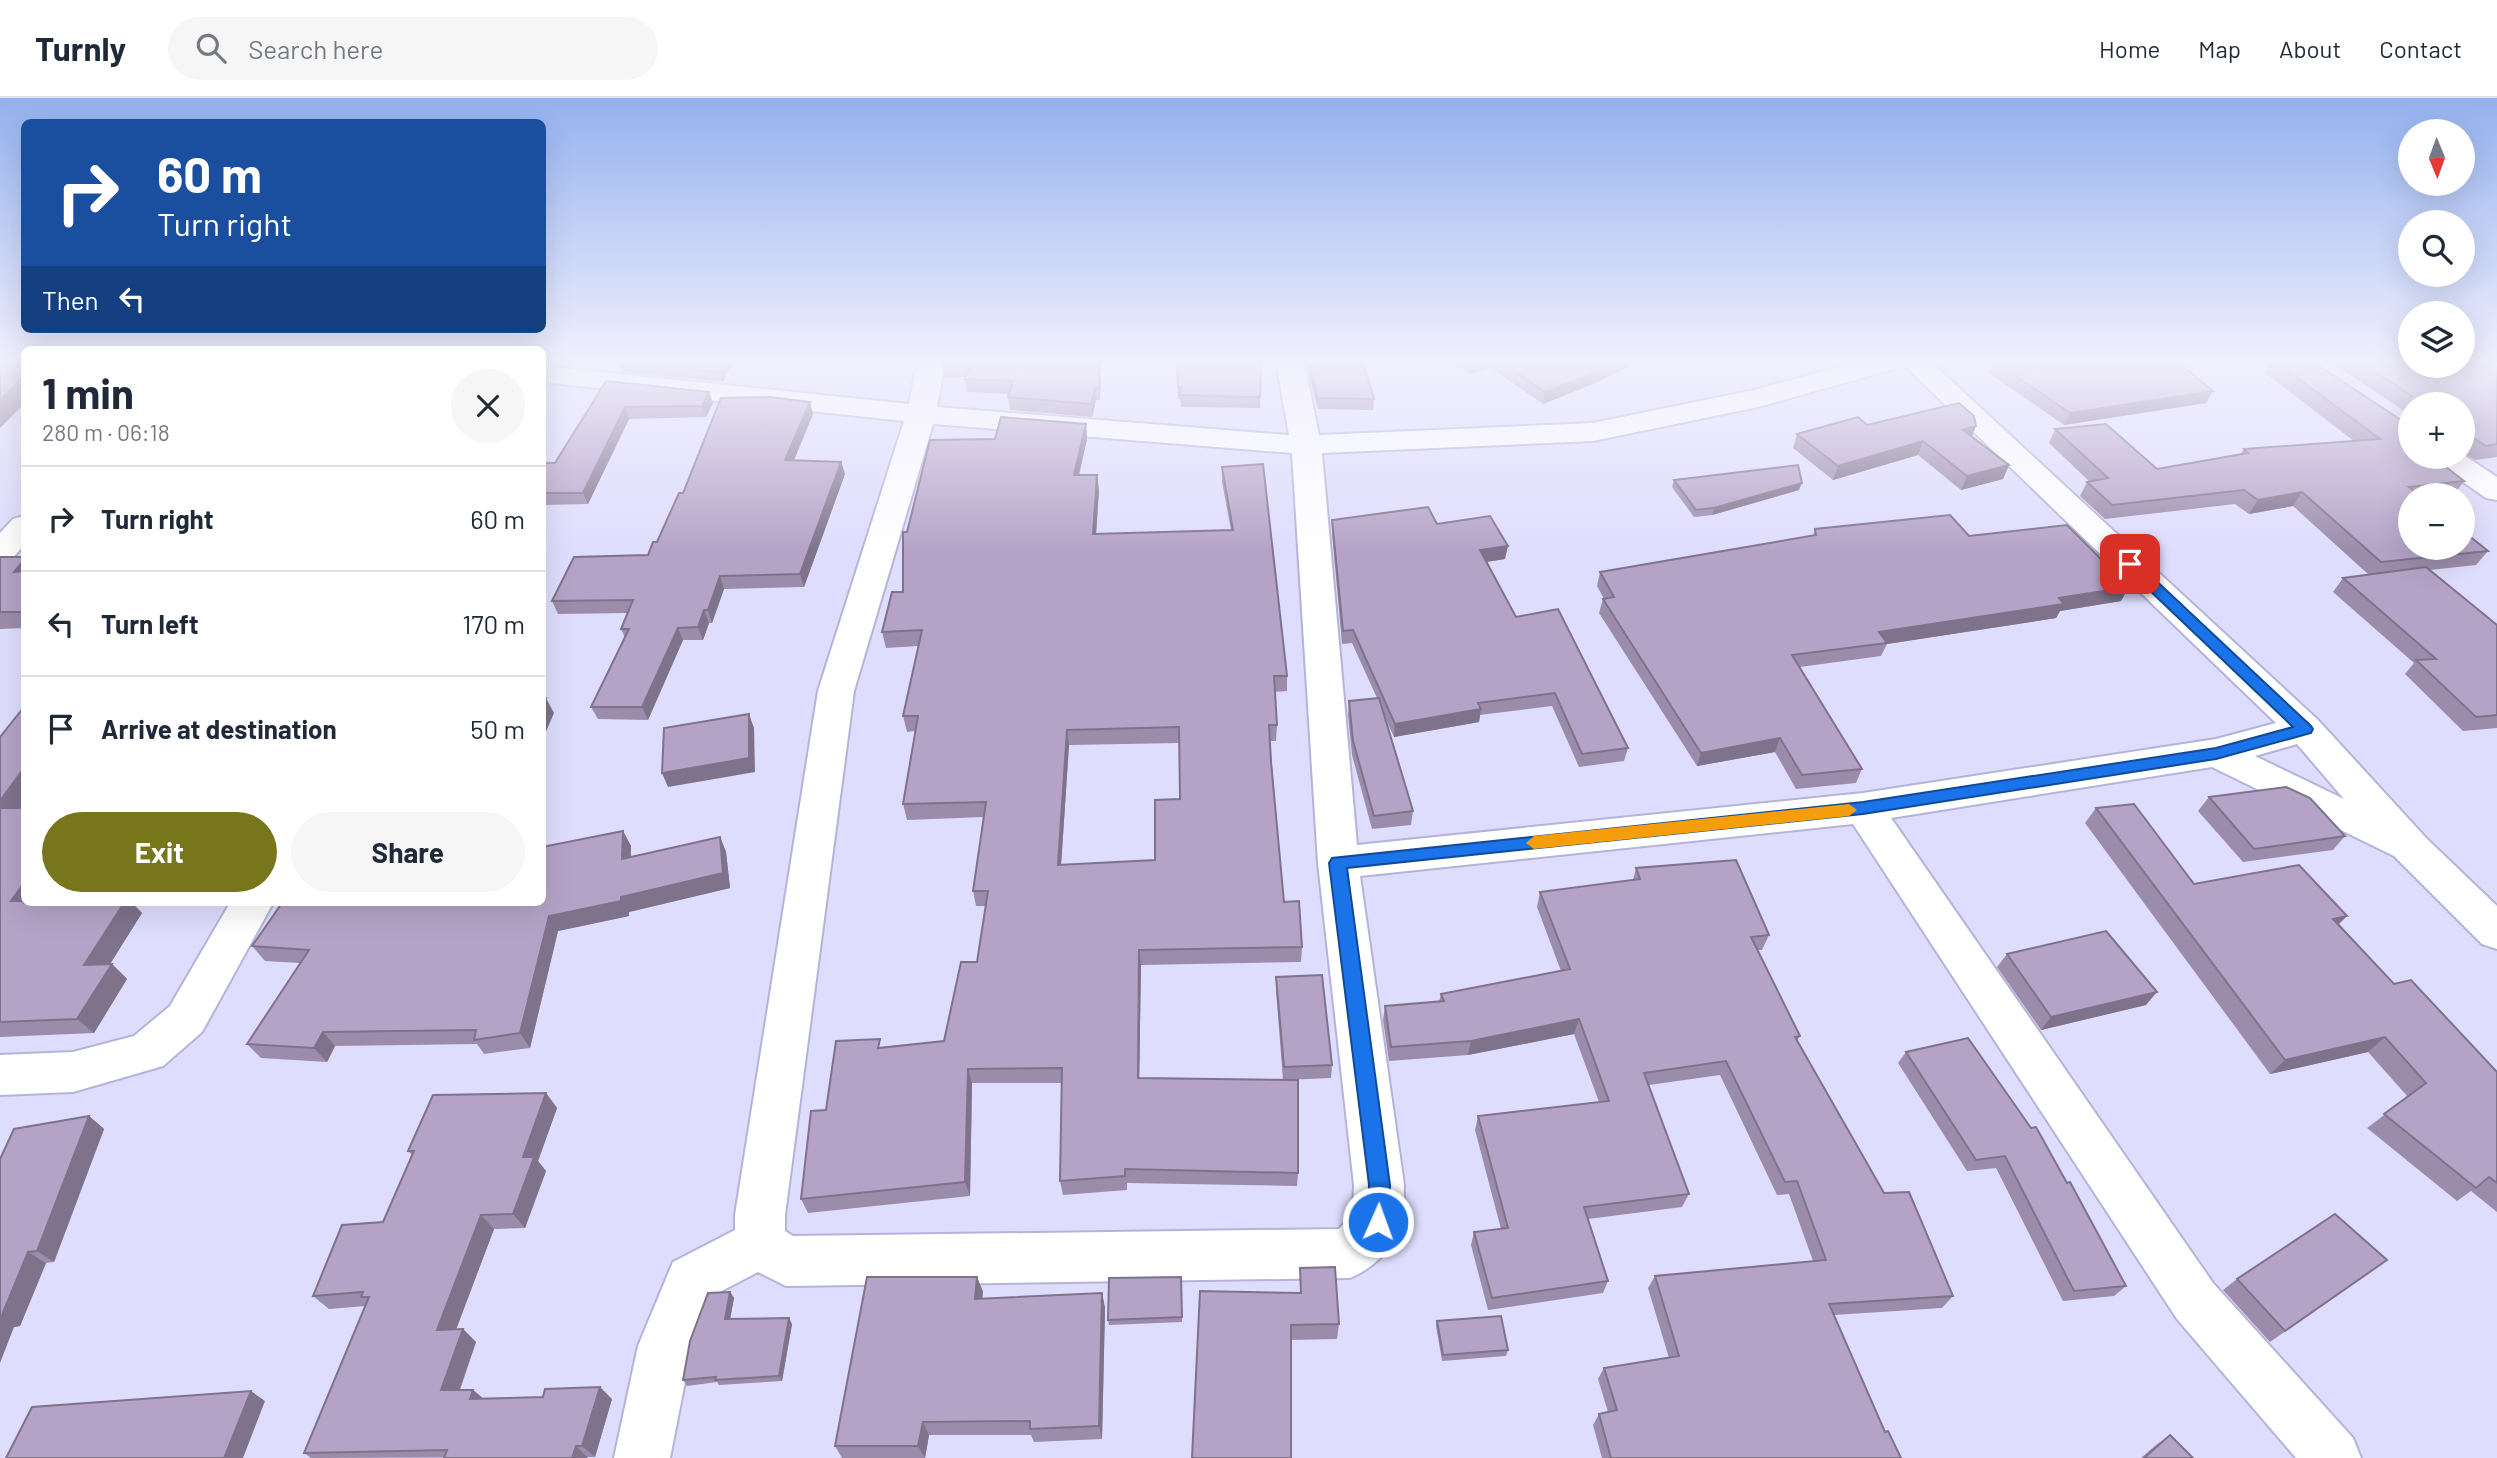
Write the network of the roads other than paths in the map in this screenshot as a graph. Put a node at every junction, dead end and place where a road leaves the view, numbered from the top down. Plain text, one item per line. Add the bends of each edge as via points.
1 (917, 425) edge
2 (1063, 425) edge
3 (1302, 425) edge
4 (1624, 425) edge
5 (1982, 425) edge
6 (1306, 445) junction
7 (2465, 469) edge
8 (2497, 491) edge
9 (21, 529) edge
10 (0, 552) edge
11 (2305, 729) junction
12 (2216, 754) junction
13 (1863, 808) junction
14 (2413, 850) junction
15 (1338, 863) junction
16 (250, 906) edge
17 (2497, 932) edge
18 (0, 1076) edge
19 (760, 1244) junction
20 (642, 1458) edge
21 (2333, 1458) edge

1 - 19 street via 836,691 760,1215
2 - 6 street
3 - 6 street
4 - 6 street via 1592,432
5 - 11 street
6 - 15 street
7 - 8 street
9 - 10 street
11 - 12 street
11 - 14 street
12 - 13 street
12 - 14 street
13 - 15 street
13 - 21 street via 2195,1301
14 - 17 street
15 - 19 street via 1379,1185 1378,1222 1350,1253 786,1261
16 - 18 street via 186,1019 147,1052 73,1072
19 - 20 street via 691,1280 665,1346

